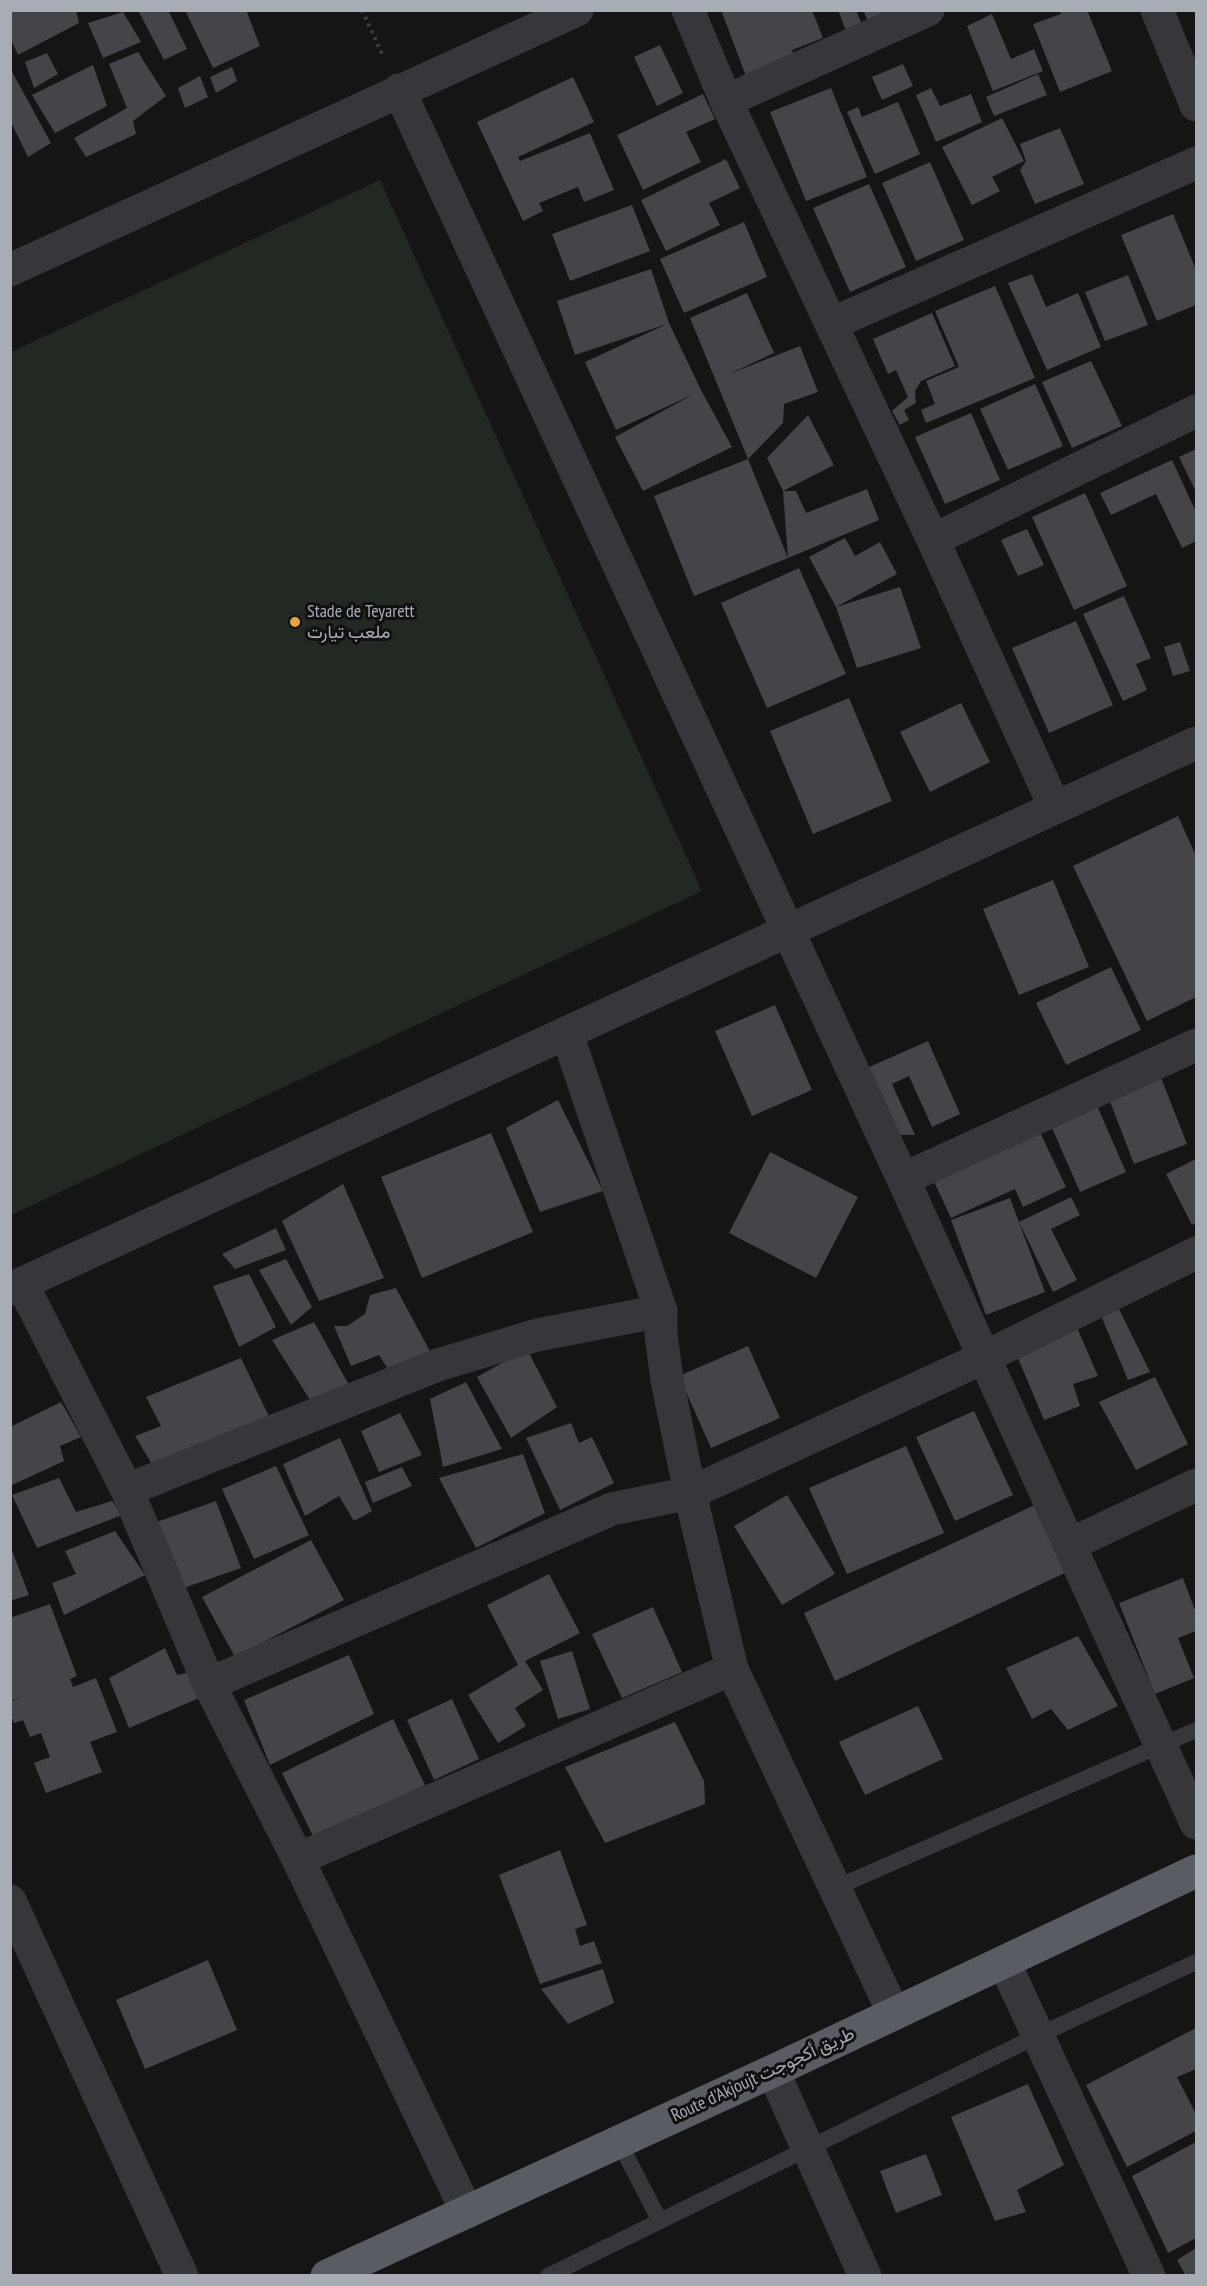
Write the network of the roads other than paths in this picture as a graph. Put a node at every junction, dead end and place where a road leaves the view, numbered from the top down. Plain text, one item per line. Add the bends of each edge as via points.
1 (577, 10) edge
2 (688, 10) edge
3 (928, 10) edge
4 (1156, 10) edge
5 (399, 90) junction
6 (726, 101) junction
7 (1197, 105) edge
8 (1197, 163) edge
9 (10, 270) edge
10 (831, 324) junction
11 (1197, 411) edge
12 (933, 540) junction
13 (1194, 752) edge
14 (1055, 808) junction
15 (789, 930) junction
16 (567, 1034) junction
17 (1197, 1045) edge
18 (903, 1179) junction
19 (1197, 1253) edge
20 (16, 1287) edge
21 (661, 1311) junction
22 (985, 1357) junction
23 (1197, 1485) edge
24 (127, 1490) junction
25 (690, 1493) junction
26 (1071, 1544) junction
27 (732, 1669) junction
28 (209, 1684) junction
29 (1197, 1730) edge
30 (1162, 1746) junction
31 (1197, 1823) edge
32 (298, 1859) junction
33 (1197, 1871) edge
34 (835, 1888) junction
35 (10, 1901) edge
36 (1004, 1962) junction
37 (1197, 1962) edge
38 (894, 2013) junction
39 (1037, 2036) junction
40 (773, 2071) junction
41 (619, 2142) junction
42 (808, 2149) junction
43 (467, 2211) junction
44 (660, 2221) junction
45 (182, 2276) edge
46 (327, 2276) edge
47 (548, 2276) edge
48 (866, 2276) edge
49 (1149, 2276) edge

1 - 5 street
2 - 6 street
3 - 6 street
4 - 7 street
5 - 9 street via 353,115
5 - 15 street
6 - 10 street
8 - 10 street
10 - 12 street
11 - 12 street
12 - 14 street
13 - 14 street
14 - 15 street
15 - 16 street
15 - 18 street
16 - 20 street
16 - 21 street
17 - 18 street
18 - 22 street
19 - 22 street
20 - 24 street
21 - 24 street via 537,1335 438,1365
21 - 25 street via 667,1380
22 - 25 street
22 - 26 street
23 - 26 street
24 - 28 street
25 - 27 street
25 - 28 street via 612,1509
26 - 30 street
27 - 32 street
27 - 34 street
28 - 32 street
29 - 30 lane
30 - 31 street
30 - 34 lane
32 - 43 street
33 - 36 highway, Route d'Akjoujt طريق أكجوجت
34 - 38 street
35 - 45 street
36 - 38 highway, Route d'Akjoujt طريق أكجوجت
36 - 39 street
37 - 39 lane
38 - 40 highway, Route d'Akjoujt طريق أكجوجت
39 - 42 lane
39 - 49 street
40 - 41 highway, Route d'Akjoujt طريق أكجوجت
40 - 42 street
41 - 43 highway, Route d'Akjoujt طريق أكجوجت
41 - 44 lane
42 - 44 lane
42 - 48 street
43 - 46 highway, Route d'Akjoujt طريق أكجوجت
44 - 47 lane

